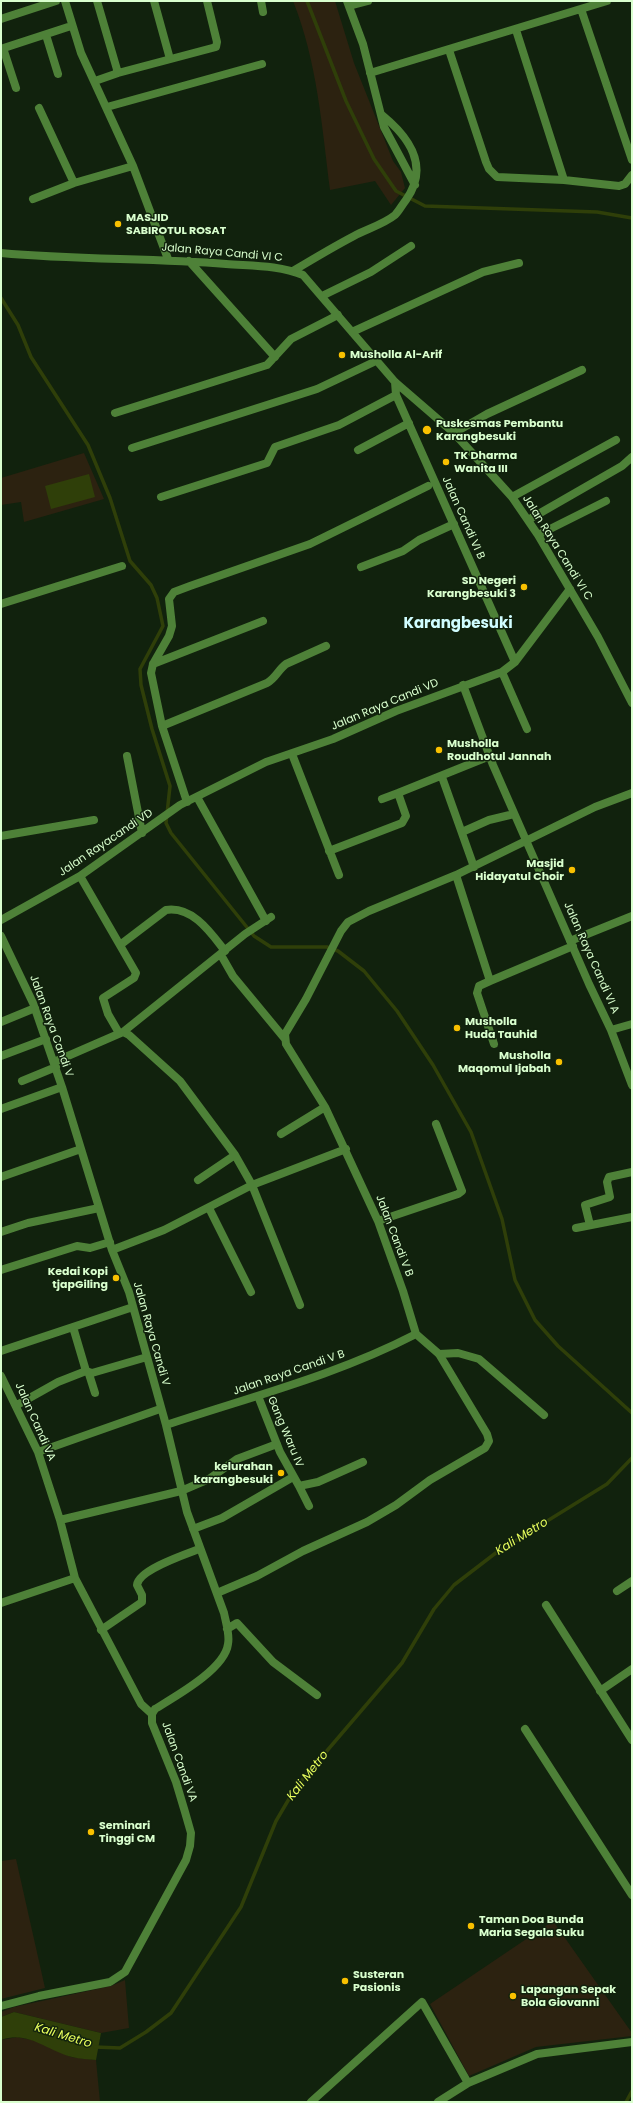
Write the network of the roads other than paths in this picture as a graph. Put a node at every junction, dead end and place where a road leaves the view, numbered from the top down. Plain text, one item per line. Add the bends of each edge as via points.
1 (56, 1) edge
2 (65, 1) edge
3 (98, 1) edge
4 (154, 1) edge
5 (207, 1) edge
6 (261, 1) edge
7 (368, 1) edge
8 (607, 1) edge
9 (348, 4) edge
10 (581, 9) junction
11 (264, 12) dead end
12 (1, 19) edge
13 (68, 27) dead end
14 (516, 30) junction
15 (46, 35) junction
16 (2, 49) edge
17 (449, 50) junction
18 (170, 59) junction
19 (262, 64) dead end
20 (118, 72) junction
21 (370, 73) junction
22 (58, 74) dead end
23 (95, 81) junction
24 (16, 88) dead end
25 (107, 107) junction
26 (39, 108) dead end
27 (382, 115) junction
28 (632, 160) edge
29 (133, 166) junction
30 (632, 175) edge
31 (564, 180) junction
32 (74, 183) junction
33 (415, 185) junction
34 (32, 199) dead end
35 (411, 246) dead end
36 (1, 253) edge
37 (168, 259) junction
38 (189, 261) junction
39 (519, 263) dead end
40 (293, 271) junction
41 (322, 296) junction
42 (338, 315) junction
43 (352, 332) junction
44 (275, 357) junction
45 (376, 361) junction
46 (582, 370) dead end
47 (395, 382) junction
48 (396, 395) junction
49 (115, 413) dead end
50 (409, 423) junction
51 (454, 434) junction
52 (616, 440) dead end
53 (132, 448) dead end
54 (358, 450) dead end
55 (632, 457) edge
56 (428, 486) dead end
57 (161, 497) dead end
58 (512, 497) junction
59 (606, 501) dead end
60 (528, 520) junction
61 (454, 524) junction
62 (538, 534) junction
63 (122, 566) dead end
64 (361, 567) dead end
65 (570, 589) junction
66 (1, 604) edge
67 (263, 621) dead end
68 (326, 646) dead end
69 (515, 662) junction
70 (153, 664) junction
71 (502, 672) junction
72 (463, 685) junction
73 (631, 698) edge
74 (162, 726) junction
75 (527, 729) dead end
76 (292, 754) junction
77 (127, 756) dead end
78 (490, 756) junction
79 (442, 777) junction
80 (398, 793) junction
81 (632, 793) edge
82 (196, 797) junction
83 (382, 800) dead end
84 (183, 804) junction
85 (514, 814) junction
86 (94, 820) dead end
87 (462, 832) junction
88 (142, 833) junction
89 (1, 836) edge
90 (527, 842) junction
91 (329, 851) junction
92 (474, 867) junction
93 (339, 875) dead end
94 (456, 875) junction
95 (80, 876) junction
96 (632, 916) edge
97 (1, 920) edge
98 (1, 936) edge
99 (572, 943) junction
100 (120, 945) junction
101 (223, 953) junction
102 (490, 981) junction
103 (35, 1008) junction
104 (1, 1022) edge
105 (632, 1024) edge
106 (611, 1030) junction
107 (121, 1033) junction
108 (46, 1039) junction
109 (285, 1039) junction
110 (494, 1044) dead end
111 (1, 1056) edge
112 (55, 1065) junction
113 (22, 1081) dead end
114 (632, 1085) edge
115 (62, 1087) junction
116 (325, 1107) junction
117 (1, 1109) edge
118 (436, 1124) dead end
119 (281, 1134) dead end
120 (81, 1149) junction
121 (346, 1149) junction
122 (235, 1155) junction
123 (632, 1172) edge
124 (1, 1178) edge
125 (198, 1180) dead end
126 (252, 1185) junction
127 (99, 1208) junction
128 (209, 1208) junction
129 (632, 1217) edge
130 (378, 1221) junction
131 (590, 1224) junction
132 (576, 1228) dead end
133 (1, 1232) edge
134 (111, 1246) junction
135 (1, 1270) edge
136 (251, 1292) dead end
137 (300, 1305) dead end
138 (133, 1307) junction
139 (73, 1327) junction
140 (416, 1334) junction
141 (1, 1351) edge
142 (439, 1354) junction
143 (147, 1357) junction
144 (88, 1372) junction
145 (2, 1380) edge
146 (95, 1393) dead end
147 (258, 1396) junction
148 (17, 1405) junction
149 (160, 1408) junction
150 (544, 1415) dead end
151 (166, 1425) junction
152 (277, 1444) junction
153 (38, 1452) junction
154 (363, 1462) dead end
155 (293, 1477) junction
156 (299, 1486) junction
157 (181, 1491) junction
158 (309, 1506) dead end
159 (60, 1520) junction
160 (192, 1529) junction
161 (199, 1549) junction
162 (74, 1578) junction
163 (632, 1581) edge
164 (617, 1591) dead end
165 (217, 1593) junction
166 (1, 1603) edge
167 (546, 1605) dead end
168 (227, 1629) junction
169 (101, 1630) junction
170 (632, 1669) edge
171 (600, 1691) junction
172 (317, 1694) dead end
173 (152, 1714) junction
174 (525, 1729) dead end
175 (632, 1740) edge
176 (632, 1896) edge
177 (1, 2006) edge
178 (632, 2042) edge
179 (468, 2083) junction
180 (310, 2102) edge
181 (438, 2102) edge

1 - 12 street
2 - 23 street via 82,53
3 - 20 street
4 - 18 street
5 - 18 street via 216,47
6 - 11 street
7 - 9 street
8 - 10 street
9 - 21 street via 363,44
10 - 14 street
10 - 28 street
13 - 15 street
14 - 17 street
14 - 31 street
15 - 16 street
15 - 22 street
16 - 24 street
17 - 21 street
17 - 31 street via 488,169 497,177
18 - 20 street
19 - 25 street
20 - 23 street
21 - 27 street
23 - 25 street
25 - 29 street
26 - 32 street
27 - 33 street via 390,141
27 - 33 street via 399,129 409,143 416,162
29 - 32 street
29 - 37 street
30 - 31 street via 625,184 619,186
32 - 34 street
33 - 40 street via 397,212
35 - 41 street via 371,272
36 - 37 street, Jalan Raya Candi VI C via 25,256
37 - 38 street, Jalan Raya Candi VI C
38 - 40 street, Jalan Raya Candi VI C
38 - 44 street
39 - 43 street via 483,272
40 - 41 street, Jalan Raya Candi VI C via 304,275
41 - 42 street, Jalan Raya Candi VI C
42 - 43 street, Jalan Raya Candi VI C
42 - 44 street via 291,339
43 - 45 street, Jalan Raya Candi VI C
44 - 49 street via 266,365
45 - 47 street, Jalan Raya Candi VI C
45 - 53 street via 317,389
46 - 51 street via 487,414
47 - 48 street, Jalan Candi VI B
47 - 51 street, Jalan Raya Candi VI C
48 - 50 street, Jalan Candi VI B
48 - 57 street via 339,425 275,447 267,463
50 - 54 street
50 - 61 street, Jalan Candi VI B
51 - 58 street, Jalan Raya Candi VI C
52 - 58 street
55 - 60 street via 622,466
56 - 70 street via 316,541 174,592 169,598 172,626 170,636
58 - 60 street, Jalan Raya Candi VI C
59 - 62 street
60 - 62 street, Jalan Raya Candi VI C
61 - 64 street via 419,540 403,551
61 - 69 street, Jalan Candi VI B
62 - 65 street, Jalan Raya Candi VI C
63 - 66 street
65 - 69 street, Jalan Raya Candi VD
65 - 73 street, Jalan Raya Candi VI C
67 - 70 street
68 - 74 street via 286,664 276,677 267,683
69 - 71 street, Jalan Raya Candi VD
70 - 74 street via 151,673
71 - 72 street, Jalan Raya Candi VD
71 - 75 street
72 - 76 street, Jalan Raya Candi VD
72 - 78 street, Jalan Raya Candi VI A
74 - 84 street
76 - 82 street, Jalan Raya Candi VD via 266,762
76 - 91 street
77 - 88 street
78 - 79 street
78 - 85 street, Jalan Raya Candi VI A
79 - 80 street
79 - 87 street
80 - 83 street
80 - 91 street via 406,816 402,822
81 - 90 street via 595,807
82 - 84 street, Jalan Raya Candi VD
82 - 101 street via 269,919 255,926
84 - 88 street, Jalan Rayacandi VD
85 - 87 street via 489,820
85 - 90 street, Jalan Raya Candi VI A
86 - 89 street
87 - 92 street
88 - 95 street, Jalan Rayacandi VD
90 - 92 street
90 - 99 street, Jalan Raya Candi VI A
91 - 93 street
92 - 94 street
94 - 102 street
94 - 109 street via 368,911 348,922 335,941 306,1000 285,1034
95 - 97 street, Jalan Rayacandi VD
95 - 100 street
96 - 99 street
98 - 103 street, Jalan Raya Candi V
99 - 102 street
99 - 106 street, Jalan Raya Candi VI A
100 - 101 street, Jalan Candi V B via 166,910 173,909 200,921
100 - 107 street via 136,976 104,997 102,1001
101 - 107 street
101 - 109 street, Jalan Candi V B via 233,976
102 - 110 street via 478,986 477,993
103 - 104 street
103 - 108 street, Jalan Raya Candi V
105 - 106 street
106 - 114 street, Jalan Raya Candi VI A
107 - 112 street
107 - 122 street via 129,1035 180,1081
108 - 111 street
108 - 112 street, Jalan Raya Candi V
109 - 116 street, Jalan Candi V B
112 - 113 street
112 - 115 street, Jalan Raya Candi V
115 - 117 street
115 - 120 street, Jalan Raya Candi V
116 - 119 street
116 - 121 street, Jalan Candi V B
118 - 130 street via 462,1191
120 - 124 street
120 - 127 street, Jalan Raya Candi V
121 - 126 street
121 - 130 street, Jalan Candi V B
122 - 125 street
122 - 126 street
123 - 131 street via 609,1177 610,1197 585,1205
126 - 128 street
126 - 137 street
127 - 133 street via 28,1223
127 - 134 street, Jalan Raya Candi V
128 - 134 street via 164,1230
128 - 136 street
129 - 131 street
130 - 140 street, Jalan Candi V B
131 - 132 street
134 - 135 street via 77,1246
134 - 138 street, Jalan Raya Candi V
138 - 139 street
138 - 143 street, Jalan Raya Candi V
139 - 141 street
139 - 144 street
140 - 142 street
140 - 147 street, Jalan Raya Candi V B via 330,1372
142 - 150 street via 468,1354 479,1359
142 - 165 street via 487,1434 489,1441 485,1448 430,1480 382,1514
143 - 144 street
143 - 149 street, Jalan Raya Candi V
144 - 146 street
144 - 148 street via 58,1382
145 - 148 street, Jalan Candi VA
147 - 151 street, Jalan Raya Candi V B
147 - 152 street, Gang Waru IV
148 - 153 street, Jalan Candi VA
149 - 151 street, Jalan Raya Candi V
149 - 153 street
151 - 157 street, Jalan Raya Candi V
152 - 155 street, Gang Waru IV
152 - 157 street via 237,1459 209,1479
153 - 159 street, Jalan Candi VA
154 - 156 street via 318,1482
155 - 156 street, Gang Waru IV
155 - 160 street via 222,1518
156 - 158 street, Gang Waru IV
157 - 159 street
157 - 160 street, Jalan Raya Candi V
159 - 162 street, Jalan Candi VA
160 - 161 street, Jalan Raya Candi V
161 - 165 street, Jalan Raya Candi V
161 - 169 street via 166,1561 142,1577 137,1585 142,1602
162 - 166 street
162 - 169 street, Jalan Candi VA
163 - 164 street
165 - 168 street, Jalan Raya Candi V
167 - 171 street
168 - 172 street via 237,1623 273,1662
168 - 173 street, Jalan Raya Candi V via 228,1644 223,1658 215,1667 155,1709
169 - 173 street, Jalan Candi VA via 141,1704
170 - 171 street
171 - 175 street
173 - 177 street, Jalan Candi VA via 152,1723 176,1782 190,1833 186,1860 128,1967 116,1980
174 - 176 street
178 - 179 street via 537,2054
179 - 180 street via 422,2002
179 - 181 street

